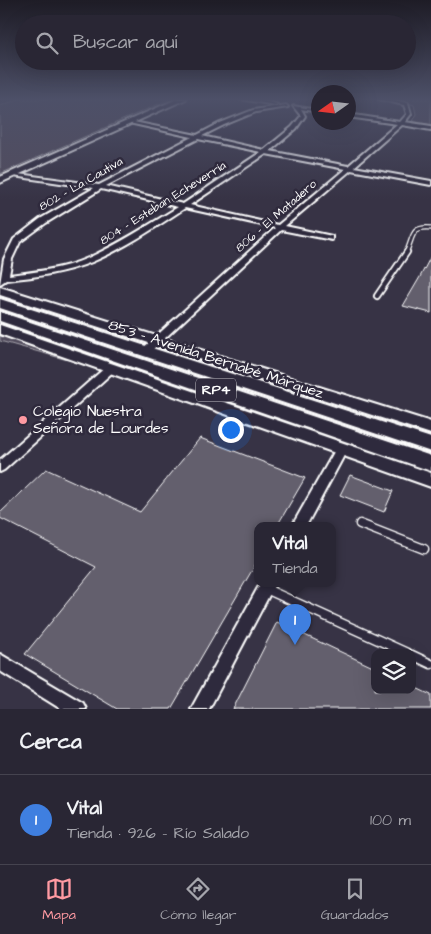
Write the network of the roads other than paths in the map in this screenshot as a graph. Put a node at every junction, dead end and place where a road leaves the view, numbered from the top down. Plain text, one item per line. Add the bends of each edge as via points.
1 (108, 132) edge
2 (173, 132) edge
3 (204, 132) edge
4 (290, 132) edge
5 (390, 132) edge
6 (193, 137) junction
7 (266, 152) junction
8 (349, 168) junction
9 (13, 174) junction
10 (0, 180) edge
11 (431, 183) edge
12 (100, 187) junction
13 (185, 205) junction
14 (280, 227) junction
15 (431, 228) edge
16 (329, 238) dead end
17 (1, 283) edge
18 (376, 296) dead end
19 (0, 303) edge
20 (0, 316) edge
21 (0, 329) edge
22 (152, 345) junction
23 (111, 368) junction
24 (431, 428) edge
25 (431, 445) edge
26 (342, 448) junction
27 (431, 464) edge
28 (0, 467) edge
29 (431, 480) edge
30 (301, 522) edge
31 (360, 524) dead end
32 (424, 549) dead end
33 (266, 587) edge
34 (269, 587) edge
35 (398, 649) edge
36 (416, 657) edge
37 (0, 662) edge
38 (431, 664) edge
39 (77, 709) edge
40 (200, 709) edge

1 - 9 street
2 - 6 street
3 - 6 street, 802 - La Cautiva
4 - 7 street, 804 - Esteban Echeverría
5 - 8 street, 806 - El Matadero
6 - 7 street
6 - 12 street, 802 - La Cautiva
7 - 8 street
7 - 13 street, 804 - Esteban Echeverría
8 - 11 street
8 - 14 street, 806 - El Matadero
9 - 10 street
9 - 12 street
12 - 13 street
12 - 17 street, 802 - La Cautiva via 25,233 11,251
13 - 14 street
13 - 17 street, 804 - Esteban Echeverría via 91,259
14 - 16 street
14 - 22 street, 806 - El Matadero
15 - 18 lane via 415,230 407,252
17 - 22 street, 853 - Avenida Bernabé Márquez
19 - 22 main road, 853 - Avenida Bernabé Márquez / RP4
20 - 27 main road, 853 - Avenida Bernabé Márquez / RP4
21 - 23 street
22 - 24 street, 853 - Avenida Bernabé Márquez
22 - 25 main road, 853 - Avenida Bernabé Márquez / RP4
23 - 26 street
23 - 28 street
26 - 29 street
26 - 30 street
31 - 32 lane
33 - 40 street
34 - 35 lane
36 - 38 lane
37 - 39 street

